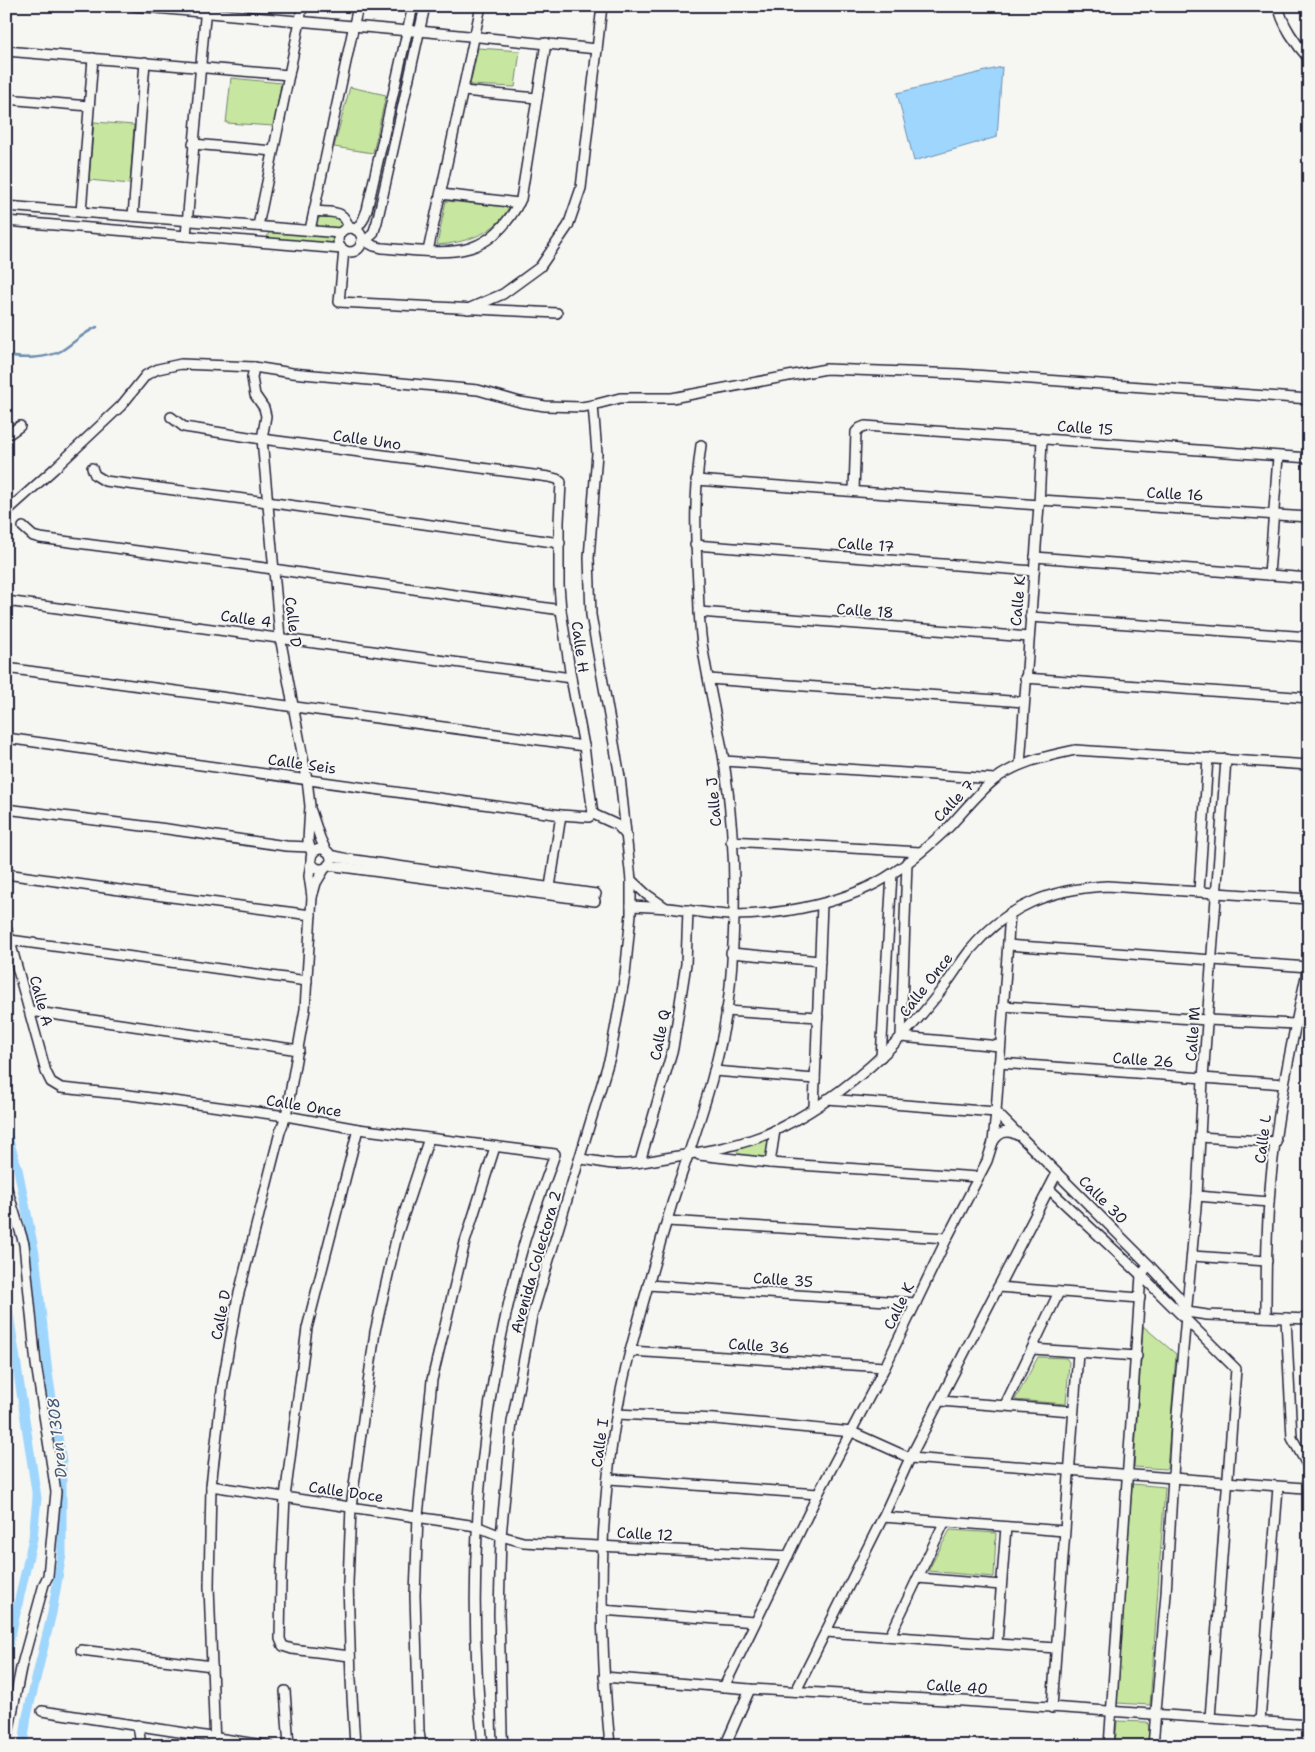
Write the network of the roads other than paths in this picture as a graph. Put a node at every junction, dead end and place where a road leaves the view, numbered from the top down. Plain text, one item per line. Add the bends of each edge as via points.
1 (134, 6) edge
2 (302, 6) edge
3 (358, 6) edge
4 (413, 6) edge
5 (424, 6) edge
6 (481, 6) edge
7 (602, 6) edge
8 (1279, 6) edge
9 (205, 9) edge
10 (300, 21) junction
11 (354, 26) junction
12 (408, 31) junction
13 (419, 31) junction
14 (475, 36) junction
15 (546, 44) junction
16 (597, 49) junction
17 (6, 51) edge
18 (94, 58) junction
19 (1309, 59) edge
20 (145, 62) junction
21 (200, 67) junction
22 (289, 75) junction
23 (463, 91) junction
24 (537, 98) junction
25 (6, 99) edge
26 (89, 106) junction
27 (193, 144) junction
28 (273, 151) junction
29 (441, 194) junction
30 (519, 203) junction
31 (6, 206) edge
32 (314, 211) junction
33 (80, 212) junction
34 (133, 216) junction
35 (188, 220) junction
36 (6, 221) edge
37 (258, 226) junction
38 (353, 229) junction
39 (310, 230) junction
40 (340, 233) junction
41 (186, 236) junction
42 (363, 242) junction
43 (343, 250) junction
44 (428, 251) junction
45 (468, 309) junction
46 (557, 313) dead end
47 (254, 367) junction
48 (1309, 399) edge
49 (593, 405) junction
50 (171, 417) dead end
51 (20, 426) dead end
52 (6, 436) edge
53 (1042, 439) junction
54 (262, 440) junction
55 (702, 445) dead end
56 (1278, 457) junction
57 (1309, 458) edge
58 (92, 468) dead end
59 (696, 480) junction
60 (561, 482) joint
61 (854, 491) junction
62 (267, 502) junction
63 (1039, 502) junction
64 (6, 512) edge
65 (1274, 514) junction
66 (1309, 517) edge
67 (23, 527) dead end
68 (560, 543) junction
69 (695, 545) junction
70 (1035, 558) junction
71 (273, 569) junction
72 (1034, 572) junction
73 (1269, 575) junction
74 (1309, 578) edge
75 (6, 601) edge
76 (561, 610) junction
77 (699, 612) junction
78 (1030, 617) junction
79 (280, 637) junction
80 (1029, 637) junction
81 (1309, 637) edge
82 (6, 668) edge
83 (571, 678) junction
84 (1025, 678) junction
85 (709, 679) junction
86 (1309, 698) edge
87 (1024, 702) junction
88 (293, 706) junction
89 (6, 738) edge
90 (584, 746) junction
91 (1208, 758) junction
92 (1226, 759) junction
93 (724, 761) junction
94 (1020, 765) junction
95 (1309, 765) edge
96 (307, 779) junction
97 (995, 779) junction
98 (310, 806) junction
99 (6, 809) edge
100 (593, 814) junction
101 (561, 815) junction
102 (627, 836) junction
103 (731, 841) junction
104 (920, 852) junction
105 (328, 853) junction
106 (311, 854) junction
107 (907, 862) junction
108 (326, 866) junction
109 (6, 874) edge
110 (892, 874) junction
111 (631, 880) junction
112 (550, 887) junction
113 (1199, 891) junction
114 (1217, 893) junction
115 (312, 897) junction
116 (1309, 899) edge
117 (822, 904) junction
118 (631, 906) junction
119 (667, 908) junction
120 (688, 910) junction
121 (1010, 913) junction
122 (311, 914) junction
123 (733, 915) junction
124 (6, 927) edge
125 (10, 940) junction
126 (1008, 945) junction
127 (731, 954) junction
128 (820, 960) junction
129 (1212, 962) junction
130 (1308, 968) edge
131 (307, 981) junction
132 (1003, 1006) junction
133 (726, 1011) junction
134 (30, 1012) junction
135 (818, 1017) junction
136 (1207, 1020) junction
137 (1295, 1024) junction
138 (901, 1037) junction
139 (1000, 1046) junction
140 (299, 1050) junction
141 (881, 1057) junction
142 (999, 1063) junction
143 (714, 1071) junction
144 (1203, 1078) junction
145 (815, 1079) junction
146 (51, 1082) joint
147 (1284, 1084) junction
148 (827, 1099) junction
149 (814, 1107) junction
150 (996, 1112) junction
151 (286, 1116) junction
152 (358, 1129) junction
153 (775, 1130) junction
154 (1021, 1137) junction
155 (428, 1138) junction
156 (1200, 1138) junction
157 (992, 1142) junction
158 (1276, 1142) junction
159 (495, 1147) junction
160 (555, 1154) joint
161 (688, 1154) junction
162 (580, 1159) junction
163 (640, 1162) junction
164 (770, 1163) junction
165 (1057, 1174) junction
166 (978, 1177) junction
167 (6, 1185) edge
168 (1049, 1189) junction
169 (1197, 1196) junction
170 (1269, 1202) junction
171 (667, 1221) junction
172 (947, 1238) junction
173 (1192, 1256) junction
174 (1267, 1261) junction
175 (1149, 1265) junction
176 (1141, 1275) junction
177 (648, 1285) junction
178 (998, 1287) junction
179 (1059, 1292) junction
180 (1140, 1298) junction
181 (916, 1303) junction
182 (1186, 1316) junction
183 (1266, 1317) junction
184 (1286, 1318) junction
185 (1309, 1319) edge
186 (1032, 1350) junction
187 (630, 1351) junction
188 (1078, 1353) junction
189 (1136, 1356) junction
190 (886, 1367) junction
191 (940, 1401) junction
192 (1005, 1405) junction
193 (1072, 1411) junction
194 (618, 1414) junction
195 (852, 1432) junction
196 (910, 1458) junction
197 (1309, 1468) edge
198 (1068, 1471) junction
199 (1128, 1476) junction
200 (608, 1479) junction
201 (1173, 1479) junction
202 (1227, 1482) junction
203 (211, 1486) junction
204 (1278, 1486) junction
205 (1307, 1488) edge
206 (818, 1494) junction
207 (285, 1497) junction
208 (351, 1506) junction
209 (418, 1516) junction
210 (884, 1517) junction
211 (944, 1523) junction
212 (476, 1526) junction
213 (1006, 1527) junction
214 (1064, 1531) junction
215 (501, 1536) junction
216 (604, 1545) junction
217 (788, 1556) junction
218 (918, 1578) junction
219 (1001, 1584) junction
220 (602, 1610) junction
221 (755, 1622) junction
222 (826, 1632) junction
223 (890, 1636) junction
224 (997, 1643) junction
225 (1056, 1648) junction
226 (81, 1650) dead end
227 (350, 1656) junction
228 (212, 1666) junction
229 (604, 1677) junction
230 (724, 1687) junction
231 (750, 1689) junction
232 (285, 1691) dead end
233 (796, 1691) junction
234 (1052, 1708) junction
235 (42, 1712) dead end
236 (1112, 1712) junction
237 (1156, 1716) junction
238 (1210, 1718) junction
239 (1260, 1722) junction
240 (138, 1725) junction
241 (1309, 1725) edge
242 (215, 1742) edge
243 (6, 1744) edge
244 (141, 1746) edge
245 (270, 1746) edge
246 (289, 1746) edge
247 (355, 1746) edge
248 (421, 1746) edge
249 (483, 1746) edge
250 (504, 1746) edge
251 (610, 1746) edge
252 (725, 1746) edge
253 (1109, 1746) edge
254 (1153, 1746) edge

1 - 9 street
2 - 10 street
3 - 11 street
4 - 12 street
5 - 13 street
6 - 14 street
7 - 16 street
8 - 19 street via 1298,47
9 - 10 street
9 - 21 street
10 - 11 street
10 - 22 street
11 - 12 street
11 - 32 street
12 - 13 street
12 - 38 street via 367,210 363,220
13 - 14 street
13 - 42 street via 377,222 373,234
14 - 15 street
14 - 23 street
15 - 16 street
15 - 24 street
16 - 45 street via 581,188 568,226 540,267 503,294
17 - 18 street
18 - 20 street
18 - 26 street
20 - 21 street
20 - 34 street
21 - 22 street
21 - 27 street
22 - 28 street
23 - 24 street
23 - 29 street
24 - 30 street
25 - 26 street
26 - 33 street
27 - 28 street
27 - 35 street
28 - 37 street
29 - 30 street
29 - 44 street
30 - 44 street via 502,228 482,243 452,252
31 - 33 street
32 - 38 street via 340,213
32 - 39 street
33 - 34 street
34 - 35 street
35 - 37 street
35 - 41 street
36 - 41 street
37 - 39 street
38 - 40 street
38 - 42 street
39 - 40 street
40 - 43 street via 338,242
41 - 43 street
42 - 43 street via 352,252
42 - 44 street via 382,248
43 - 45 street via 339,302
45 - 46 street
47 - 49 street via 478,390 545,406
47 - 54 street, Calle D via 255,395 266,416
47 - 64 street via 181,364 146,375 121,406
48 - 49 street via 960,374 826,369 672,398 620,398
49 - 102 street, Avenida Colectora 2 via 597,453 589,558 591,616 620,777
50 - 54 street, Calle Uno via 184,427
51 - 52 street
53 - 56 street, Calle 15
53 - 61 street, Calle 15 via 865,426 856,432
53 - 63 street, Calle K
54 - 60 street, Calle Uno via 549,477
54 - 62 street, Calle D
55 - 59 street, Calle J
56 - 57 street, Calle 15
56 - 65 street
58 - 62 street via 95,475 105,481
59 - 61 street, Calle 16
59 - 69 street, Calle J
60 - 68 street, Calle H
61 - 63 street, Calle 16
62 - 68 street
62 - 71 street, Calle D
63 - 65 street, Calle 16
63 - 70 street, Calle K
65 - 66 street, Calle 16
65 - 73 street
67 - 71 street via 40,538
68 - 76 street, Calle H
69 - 72 street, Calle 17
69 - 77 street, Calle J
70 - 72 street, Calle K
70 - 73 street
71 - 76 street
71 - 79 street, Calle D
72 - 78 street, Calle K
73 - 74 street
75 - 79 street, Calle 4
76 - 83 street, Calle H
77 - 80 street, Calle 18
77 - 85 street, Calle J
78 - 80 street, Calle K
78 - 81 street
79 - 83 street, Calle 4
79 - 88 street, Calle D
80 - 84 street, Calle K
82 - 88 street
83 - 90 street, Calle H
84 - 86 street
84 - 87 street, Calle K
85 - 87 street
85 - 93 street, Calle J
87 - 94 street, Calle K
88 - 90 street
88 - 96 street, Calle D
89 - 96 street, Calle Seis
90 - 100 street, Calle H
91 - 92 street, Calle 7
91 - 94 street, Calle 7 via 1075,750
91 - 113 street
92 - 95 street, Calle 7
92 - 114 street, Calle M
93 - 97 street
93 - 103 street, Calle J
94 - 97 street, Calle 7
96 - 98 street, Calle D
96 - 101 street, Calle Seis
97 - 104 street, Calle 7
98 - 105 street, Calle D
98 - 106 street, Calle D
99 - 106 street via 286,846
100 - 101 street, Calle Seis via 589,817
100 - 102 street via 617,825
101 - 112 street
102 - 111 street, Avenida Colectora 2
103 - 104 street
103 - 123 street, Calle J
104 - 107 street, Calle 7
105 - 106 street via 318,849
105 - 108 street via 330,862
105 - 112 street via 348,859
106 - 108 street via 318,868
106 - 115 street, Calle D via 309,887
107 - 110 street, Calle 7
107 - 138 street
108 - 112 street via 595,898
108 - 115 street, Calle D
109 - 122 street
110 - 117 street, Calle 7
110 - 141 street
111 - 118 street, Avenida Colectora 2
111 - 119 street
113 - 114 street, Calle Once
113 - 121 street, Calle Once via 1107,886 1084,888 1057,892
114 - 116 street, Calle Once
114 - 129 street, Calle M
115 - 122 street, Calle D
117 - 123 street, Calle 7
117 - 128 street
118 - 119 street, Calle 7
118 - 162 street, Avenida Colectora 2 via 625,974 610,1057
119 - 120 street, Calle 7
120 - 123 street, Calle 7
120 - 163 street, Calle Q via 686,964 673,1048
121 - 126 street, Calle K
121 - 138 street, Calle Once via 971,949
122 - 131 street, Calle D
123 - 127 street, Calle J
124 - 125 street, Calle A
125 - 131 street
125 - 134 street, Calle A
126 - 129 street
126 - 132 street, Calle K
127 - 128 street
127 - 133 street, Calle J
128 - 135 street
129 - 130 street
129 - 136 street, Calle M
130 - 137 street, Calle L
131 - 140 street, Calle D
132 - 136 street
132 - 139 street, Calle K
133 - 135 street
133 - 143 street, Calle J
134 - 140 street
134 - 146 street, Calle A
135 - 145 street
136 - 137 street
136 - 144 street, Calle M
137 - 147 street, Calle L
138 - 139 street
138 - 141 street, Calle Once
139 - 142 street, Calle K
140 - 151 street, Calle D
141 - 148 street, Calle Once
142 - 144 street, Calle 26
142 - 150 street, Calle K
143 - 145 street
143 - 161 street, Calle J
144 - 147 street, Calle 26
144 - 156 street, Calle M
145 - 149 street
146 - 151 street, Calle Once via 61,1088
147 - 158 street, Calle L
148 - 149 street, Calle Once
148 - 150 street
149 - 153 street, Calle Once
150 - 154 street, Calle 30
150 - 157 street, Calle K
151 - 152 street, Calle Once
151 - 203 street, Calle D via 237,1301 223,1382
152 - 155 street, Calle Once
152 - 207 street via 307,1328
153 - 161 street, Calle Once via 728,1146
153 - 164 street
154 - 157 street via 1005,1132
154 - 165 street, Calle 30
155 - 159 street, Calle Once
155 - 208 street via 397,1235 375,1332
156 - 158 street
156 - 169 street, Calle M
157 - 166 street, Calle K
158 - 170 street, Calle L
159 - 160 street, Calle Once
159 - 209 street via 465,1242 432,1380
160 - 212 street, Avenida Colectora 2 via 526,1240 503,1328 488,1416
161 - 163 street, Calle Once
161 - 164 street
161 - 171 street, Calle I
162 - 163 street, Calle Once via 614,1164
162 - 215 street, Avenida Colectora 2 via 532,1316 512,1422
164 - 166 street
165 - 168 street
165 - 175 street, Calle 30
166 - 172 street, Calle K
167 - 243 street via 24,1244 36,1364 56,1492 48,1576 21,1668
168 - 176 street
168 - 178 street
169 - 170 street
169 - 173 street, Calle M
170 - 174 street, Calle L
171 - 172 street
171 - 177 street, Calle I
172 - 181 street, Calle K
173 - 174 street
173 - 182 street, Calle M
174 - 183 street, Calle L
175 - 176 street
175 - 182 street, Calle 30 via 1178,1296
176 - 180 street
176 - 182 street
177 - 181 street, Calle 35
177 - 187 street, Calle I
178 - 179 street
178 - 191 street
179 - 180 street
179 - 186 street
180 - 189 street
181 - 190 street, Calle K
182 - 183 street
182 - 201 street, Calle M
182 - 202 street via 1236,1369
183 - 184 street
184 - 185 street
184 - 197 street via 1292,1438
186 - 188 street
186 - 192 street
187 - 190 street, Calle 36
187 - 194 street, Calle I
188 - 189 street
188 - 193 street
189 - 199 street
190 - 195 street, Calle K
191 - 192 street
191 - 196 street
192 - 193 street
193 - 198 street
194 - 195 street
194 - 200 street, Calle I
195 - 196 street
195 - 206 street, Calle K
196 - 198 street
196 - 210 street
198 - 199 street
198 - 214 street
199 - 201 street
199 - 236 street
200 - 206 street
200 - 216 street, Calle I
201 - 202 street
201 - 237 street, Calle M
202 - 204 street
202 - 238 street
203 - 207 street, Calle Doce
203 - 228 street, Calle D
204 - 205 street
204 - 239 street
206 - 217 street, Calle K
207 - 208 street, Calle Doce
207 - 227 street via 280,1639 283,1646 292,1649
208 - 209 street, Calle Doce
208 - 227 street
209 - 212 street, Calle Doce
209 - 248 street via 415,1595
210 - 211 street
210 - 222 street
211 - 213 street
211 - 218 street
212 - 215 street, Calle 12
212 - 249 street, Avenida Colectora 2 via 475,1658
213 - 214 street
213 - 219 street
214 - 225 street
215 - 216 street, Calle 12 via 522,1542
215 - 250 street, Avenida Colectora 2 via 499,1614
216 - 217 street, Calle 12
216 - 220 street, Calle I
217 - 221 street, Calle K
218 - 219 street
218 - 223 street
219 - 224 street
220 - 221 street
220 - 229 street, Calle I
221 - 230 street, Calle K
222 - 223 street
222 - 233 street
223 - 224 street
224 - 225 street
225 - 234 street
226 - 228 street
227 - 247 street
228 - 242 street, Calle D
229 - 230 street, Calle 40
229 - 251 street, Calle I
230 - 231 street, Calle 40
231 - 233 street, Calle 40
231 - 252 street
232 - 246 street
233 - 234 street, Calle 40
234 - 236 street, Calle 40
235 - 240 street
236 - 237 street, Calle 40
236 - 253 street
237 - 238 street, Calle 40
237 - 254 street, Calle M
238 - 239 street, Calle 40
239 - 241 street, Calle 40
240 - 242 street
240 - 244 street
242 - 245 street

